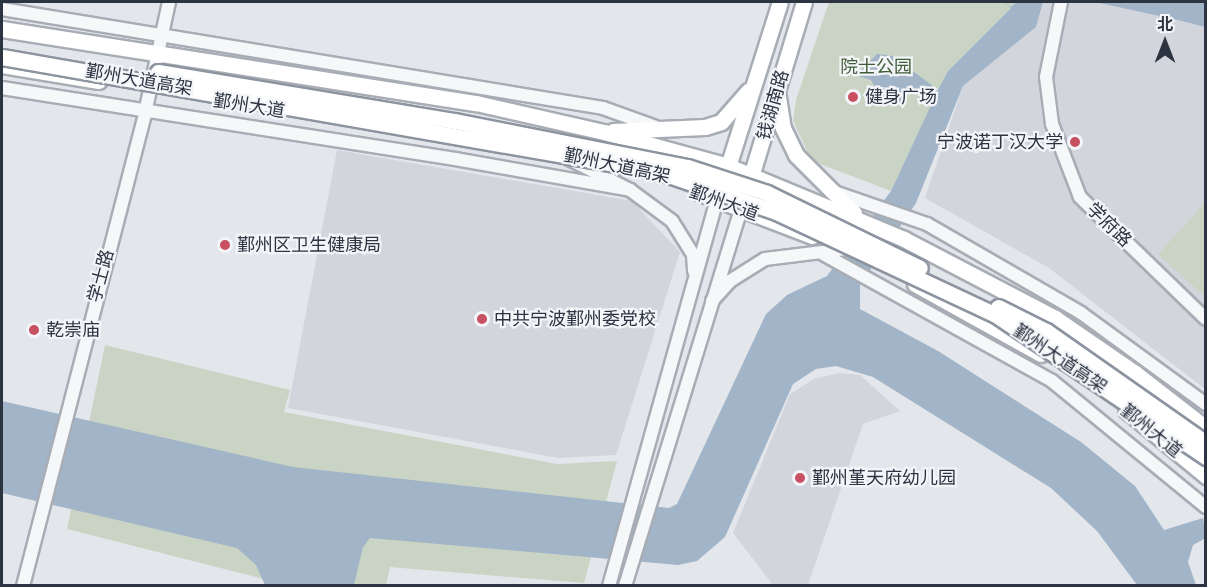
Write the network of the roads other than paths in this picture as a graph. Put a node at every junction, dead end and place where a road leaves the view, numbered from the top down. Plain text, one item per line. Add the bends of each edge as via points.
1 (169, 2) edge
2 (780, 2) edge
3 (804, 2) edge
4 (1061, 2) edge
5 (2, 9) edge
6 (2, 29) edge
7 (161, 36) junction
8 (2, 47) edge
9 (159, 55) junction
10 (2, 57) edge
11 (2, 65) edge
12 (755, 81) junction
13 (2, 88) edge
14 (150, 90) junction
15 (778, 91) junction
16 (145, 113) junction
17 (656, 127) junction
18 (604, 132) junction
19 (569, 159) junction
20 (728, 166) junction
21 (751, 176) junction
22 (630, 190) junction
23 (831, 191) junction
24 (717, 200) junction
25 (741, 209) junction
26 (863, 221) junction
27 (847, 249) junction
28 (823, 254) junction
29 (695, 274) junction
30 (709, 304) junction
31 (1206, 319) edge
32 (1206, 404) edge
33 (1206, 428) edge
34 (1206, 443) edge
35 (1206, 458) edge
36 (1206, 476) edge
37 (1206, 507) edge
38 (23, 585) edge
39 (609, 585) edge
40 (625, 585) edge

1 - 7 street, 学士路
2 - 12 main road, 钱湖南路
3 - 15 main road, 钱湖南路
4 - 31 street, 学府路 via 1046,77 1052,124 1080,197
5 - 7 street
6 - 9 main road, 鄞州大道
7 - 9 street, 学士路
7 - 17 street via 603,108
8 - 34 main road, 鄞州大道高架, bridge via 454,121 688,166 767,193 1046,331
9 - 14 street, 学士路
9 - 18 main road, 鄞州大道 via 476,103
10 - 35 main road, 鄞州大道高架, bridge via 660,172 776,212 996,315
11 - 14 main road, 鄞州大道
12 - 17 main road via 722,122 705,127
12 - 20 main road, 钱湖南路
13 - 16 street, 鄞州大道
14 - 16 street, 学士路
14 - 19 main road, 鄞州大道
15 - 21 main road, 钱湖南路
15 - 23 main road via 783,128 796,155
16 - 22 street, 鄞州大道 via 455,159
16 - 38 street, 学士路 via 66,406
17 - 18 main road
18 - 20 main road, 鄞州大道
19 - 22 street
19 - 24 main road, 鄞州大道 via 638,171
20 - 21 main road, 鄞州大道
20 - 24 main road, 钱湖南路
21 - 25 main road, 钱湖南路
21 - 26 main road, 鄞州大道
22 - 29 street via 672,221 693,255
23 - 26 main road
23 - 32 street via 937,230 1081,313
24 - 25 main road, 鄞州大道
24 - 29 street
25 - 27 main road, 鄞州大道
25 - 30 street
26 - 33 main road, 鄞州大道 via 1054,318
27 - 28 street
27 - 36 main road, 鄞州大道 via 1022,342 1120,405
28 - 30 street via 765,259 730,281
28 - 37 street, 鄞州大道 via 1052,381
29 - 39 street
30 - 40 street

